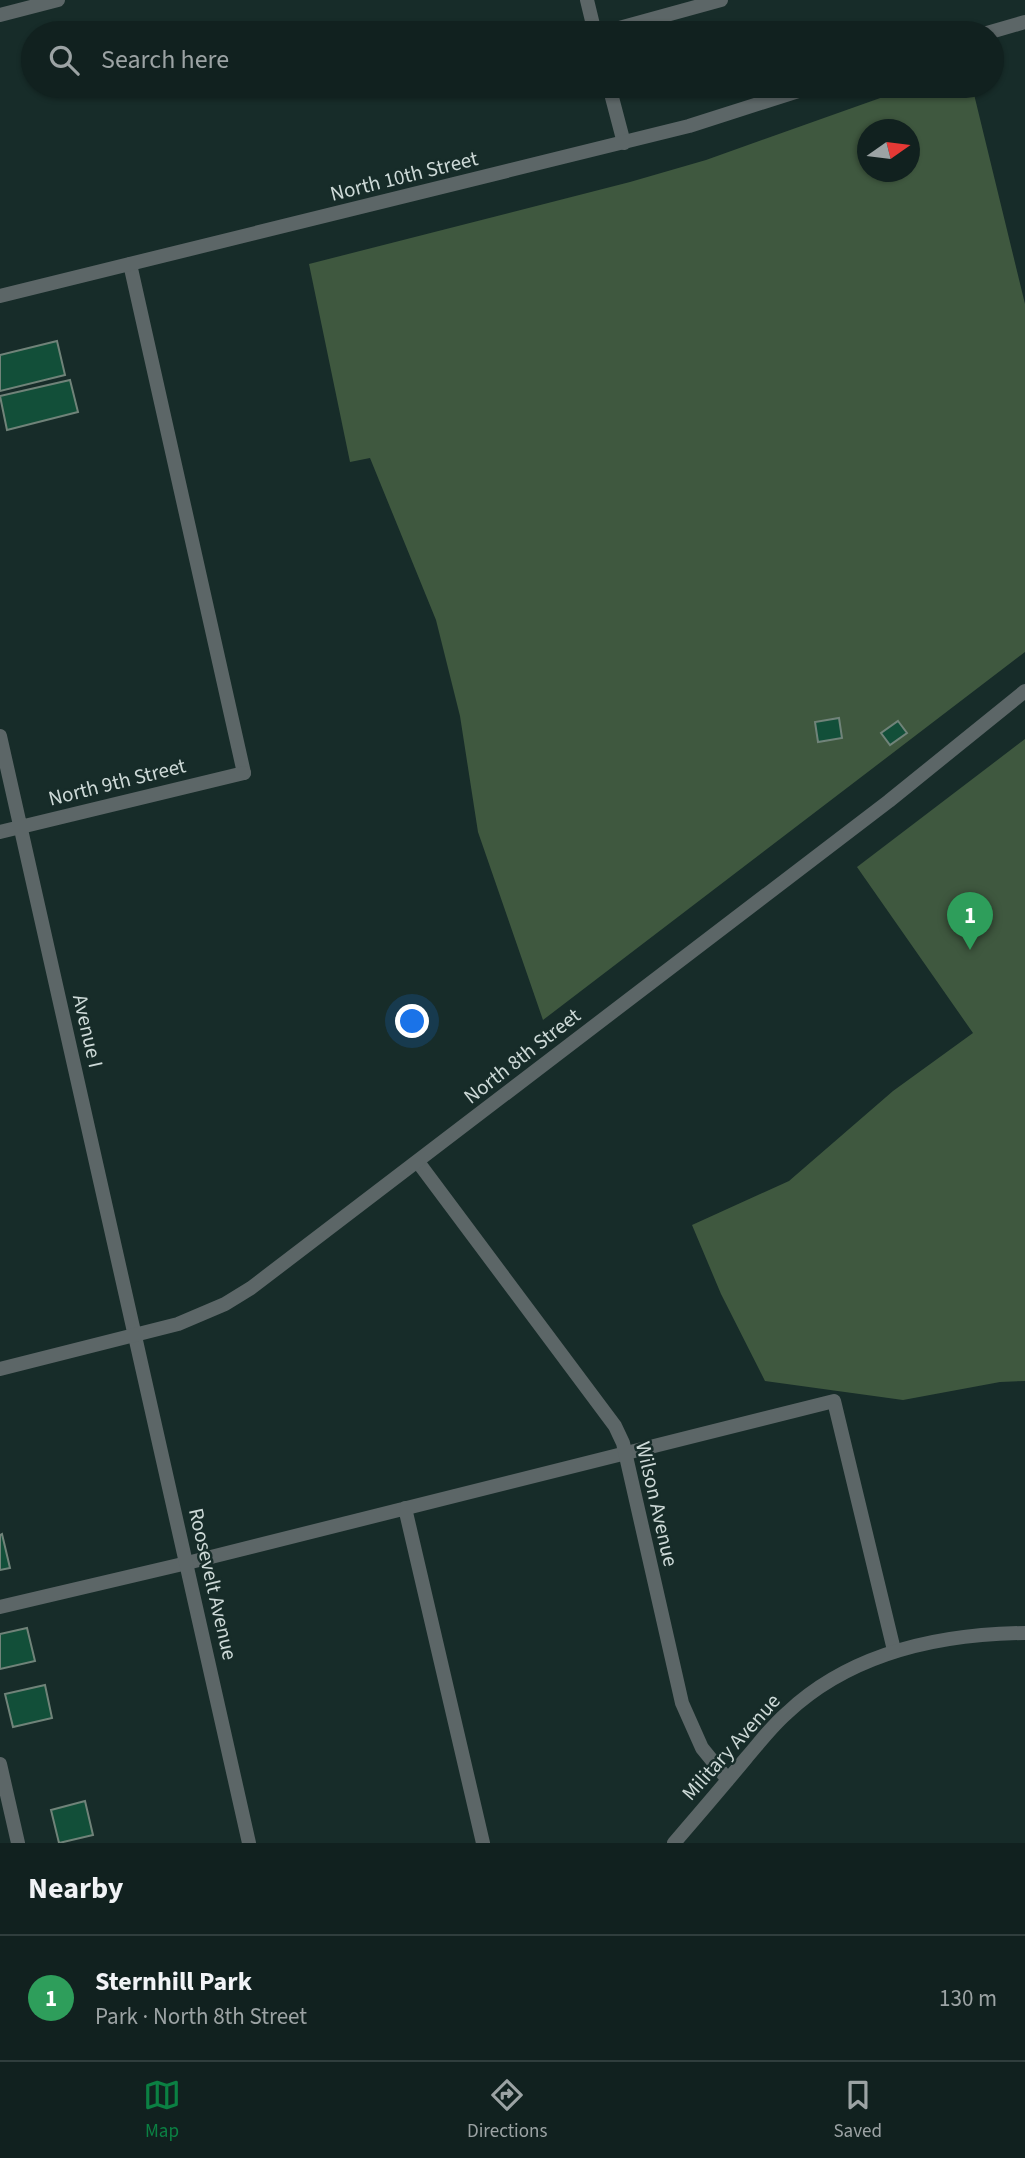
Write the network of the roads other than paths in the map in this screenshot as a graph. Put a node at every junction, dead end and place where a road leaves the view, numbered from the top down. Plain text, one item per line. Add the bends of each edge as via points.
1 (58, 0) edge
2 (587, 0) edge
3 (721, 0) edge
4 (0, 15) edge
5 (592, 21) edge
6 (645, 21) edge
7 (1025, 22) edge
8 (1004, 28) edge
9 (612, 98) edge
10 (777, 98) edge
11 (624, 143) junction
12 (130, 264) junction
13 (0, 296) edge
14 (1025, 691) edge
15 (0, 736) edge
16 (20, 827) junction
17 (0, 832) edge
18 (418, 1162) junction
19 (135, 1335) junction
20 (0, 1369) edge
21 (626, 1452) junction
22 (405, 1508) junction
23 (187, 1563) junction
24 (0, 1607) edge
25 (1025, 1633) edge
26 (894, 1650) junction
27 (0, 1764) edge
28 (727, 1780) junction
29 (18, 1843) edge
30 (249, 1843) edge
31 (484, 1843) edge
32 (674, 1843) edge

1 - 4 street
2 - 5 street
3 - 6 street
7 - 8 street
9 - 11 street
10 - 11 street, North 10th Street
11 - 12 street, North 10th Street
12 - 13 street, North 10th Street
12 - 16 street, North 9th Street via 244,773
14 - 18 street, North 8th Street
15 - 16 street, Avenue I
16 - 17 street, North 9th Street
16 - 19 street, Avenue I
18 - 19 street, North 8th Street via 225,1304 178,1324
18 - 21 street, Wilson Avenue via 615,1426
19 - 20 street, North 8th Street
19 - 23 street, Roosevelt Avenue
21 - 22 street
21 - 26 street via 834,1401
21 - 28 street, Wilson Avenue via 682,1703 702,1748
22 - 23 street
22 - 31 street
23 - 24 street
23 - 30 street, Roosevelt Avenue
25 - 26 street, Military Avenue via 982,1633
26 - 28 street, Military Avenue via 821,1686 787,1713
27 - 29 street
28 - 32 street, Military Avenue

